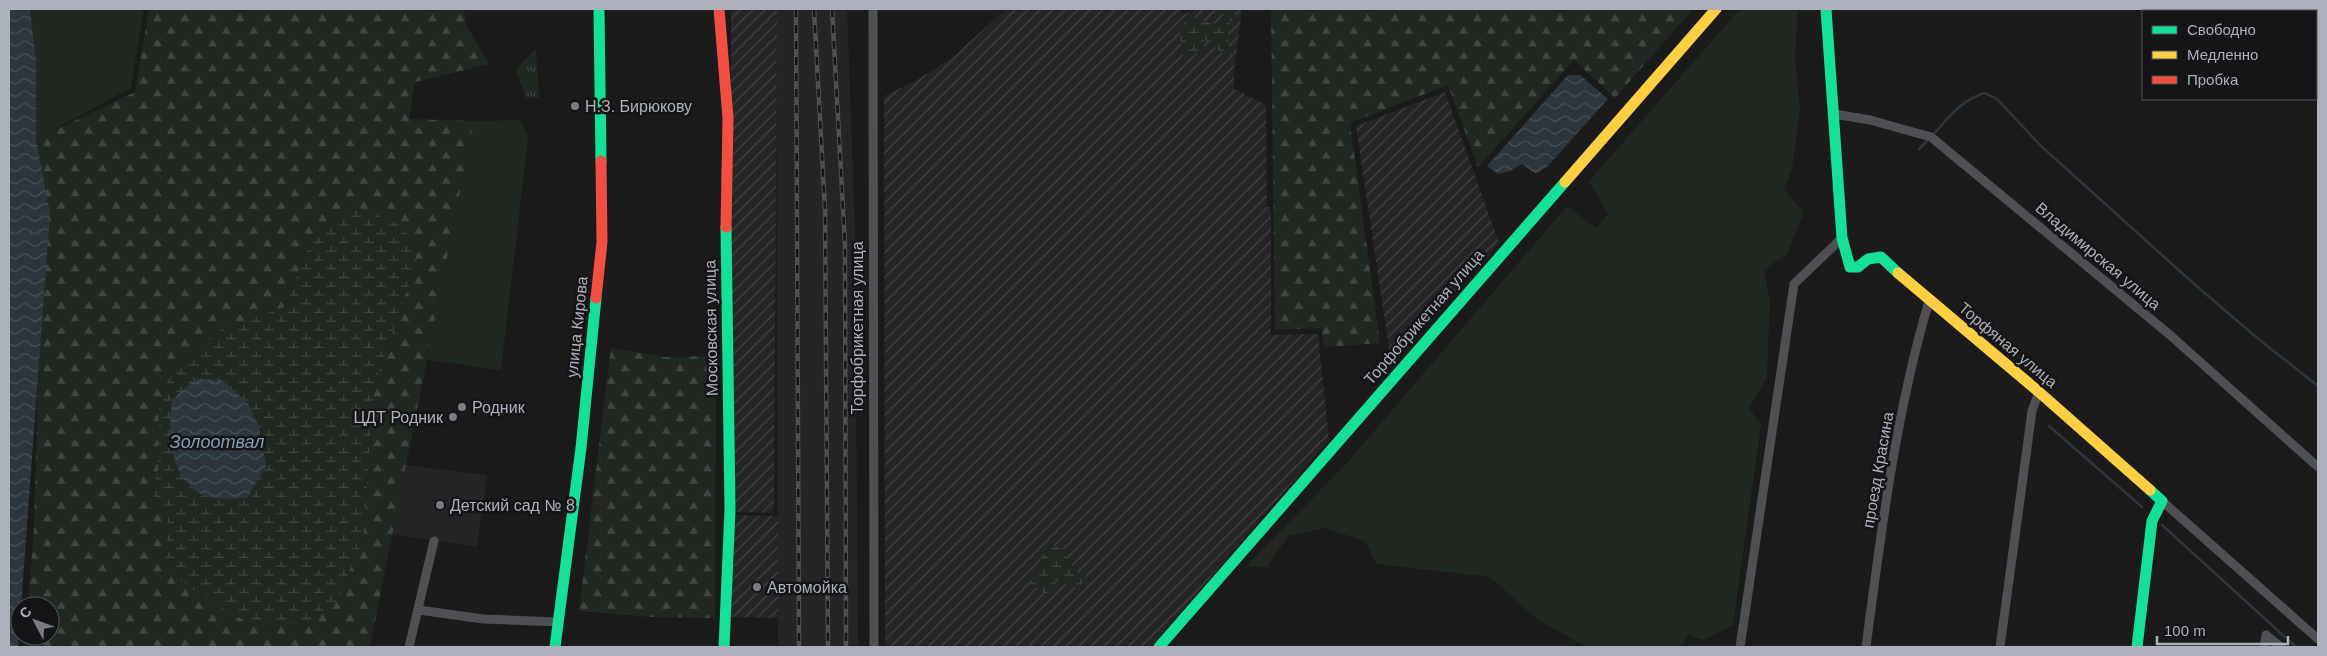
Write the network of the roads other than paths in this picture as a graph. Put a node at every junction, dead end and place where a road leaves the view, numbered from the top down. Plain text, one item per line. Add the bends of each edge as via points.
1 (599, 9) edge
2 (718, 9) edge
3 (873, 9) edge
4 (1716, 9) edge
5 (1826, 9) edge
6 (1834, 114) junction
7 (1842, 238) junction
8 (1929, 301) junction
9 (2039, 392) junction
10 (2318, 468) edge
11 (2162, 501) junction
12 (434, 541) dead end
13 (419, 610) junction
14 (559, 622) junction
15 (2318, 638) edge
16 (410, 647) edge
17 (554, 647) edge
18 (724, 647) edge
19 (874, 647) edge
20 (1159, 647) edge
21 (1740, 647) edge
22 (1866, 647) edge
23 (2000, 647) edge
24 (2137, 647) edge
25 (2264, 647) edge
26 (2281, 647) edge

1 - 14 street, улица Кирова via 602,242
2 - 18 street, Московская улица via 728,118 726,242 730,510
3 - 19 street, Торфобрикетная улица
4 - 20 street, Торфобрикетная улица
5 - 6 street
6 - 7 street
6 - 10 street, Владимирская улица via 1931,137 2170,335
7 - 8 street, Торфяная улица via 1850,267 1881,257
7 - 21 street via 1794,284
8 - 9 street, Торфяная улица
8 - 22 street, проезд Красина via 1913,356
9 - 11 street, Торфяная улица
9 - 23 street via 2032,411
11 - 15 street, Торфяная улица
11 - 24 street via 2152,521
12 - 13 street
13 - 14 street via 490,620
13 - 16 street
14 - 17 street, улица Кирова
25 - 26 street via 2266,635

